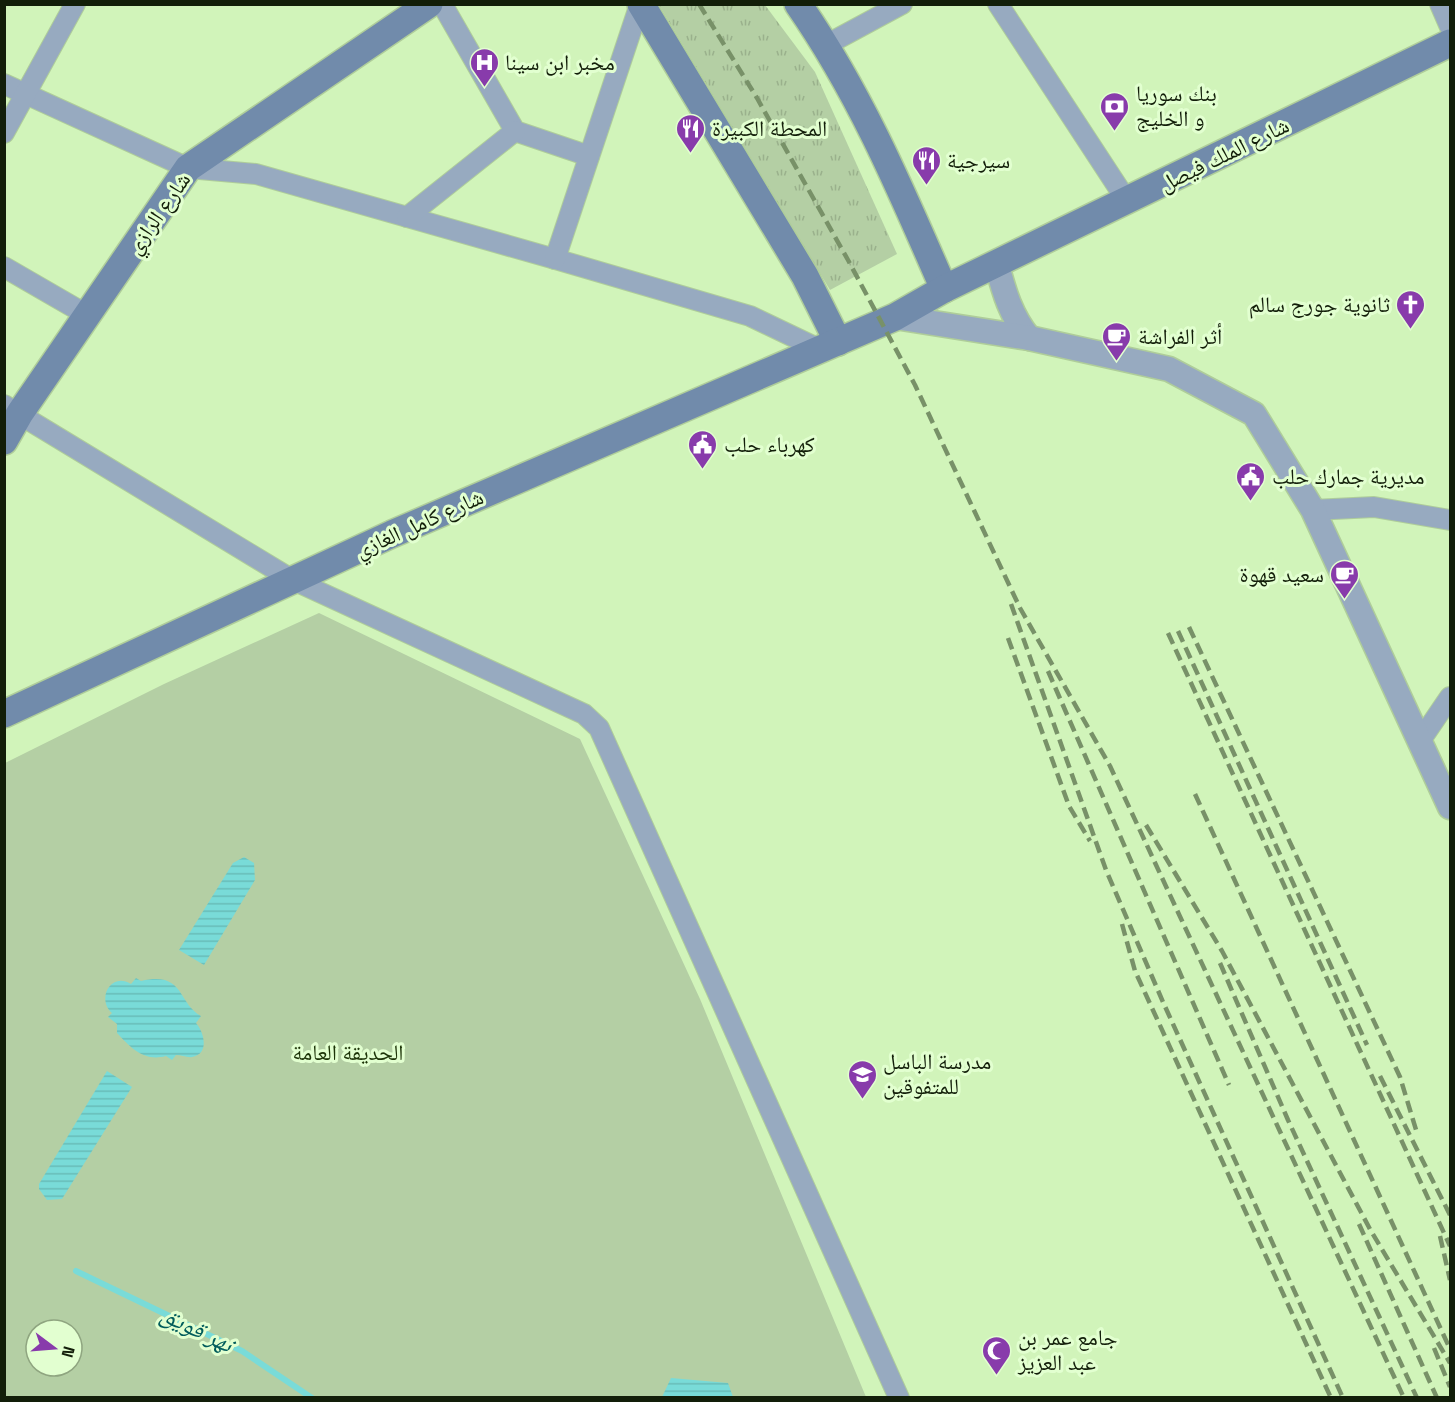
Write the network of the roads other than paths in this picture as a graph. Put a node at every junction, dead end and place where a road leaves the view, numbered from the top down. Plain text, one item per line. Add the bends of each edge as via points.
1 (75, 4) edge
2 (429, 4) edge
3 (442, 4) edge
4 (640, 4) edge
5 (798, 4) edge
6 (902, 4) edge
7 (998, 4) edge
8 (1440, 4) edge
9 (1450, 27) edge
10 (1450, 44) edge
11 (826, 45) junction
12 (4, 84) edge
13 (26, 94) junction
14 (516, 131) junction
15 (4, 134) edge
16 (589, 156) junction
17 (188, 168) junction
18 (1127, 201) junction
19 (407, 217) junction
20 (555, 259) junction
21 (997, 265) junction
22 (4, 267) edge
23 (944, 289) junction
24 (87, 315) junction
25 (895, 317) junction
26 (1029, 338) junction
27 (830, 346) junction
28 (12, 409) edge
29 (4, 441) edge
30 (1312, 510) junction
31 (1450, 520) edge
32 (291, 579) junction
33 (1450, 697) edge
34 (4, 714) edge
35 (1420, 741) junction
36 (1450, 807) edge
37 (899, 1398) edge

1 - 13 street
2 - 17 main road, شارع الرازي
3 - 14 street
4 - 16 street
4 - 27 main road via 805,276
5 - 11 main road
6 - 11 street
7 - 18 street
8 - 9 street
10 - 18 main road, شارع الملك فيصل
11 - 23 main road via 887,158
12 - 13 street
13 - 15 street
13 - 17 street
14 - 16 street
14 - 19 street
16 - 20 street
17 - 19 street via 255,174
17 - 24 main road, شارع الرازي
18 - 21 main road, شارع الملك فيصل
19 - 20 street
20 - 27 street via 750,316
21 - 23 main road, شارع الملك فيصل
21 - 26 street via 1005,298 1017,324
22 - 24 street
23 - 25 main road, شارع الملك فيصل
24 - 28 main road, شارع الرازي
25 - 26 street
25 - 27 main road, شارع الملك فيصل
26 - 30 street via 1169,369 1254,414
27 - 32 main road, شارع كامل الغازي
28 - 29 main road, شارع الرازي
28 - 32 street
30 - 31 street via 1374,507
30 - 35 street
32 - 34 main road, شارع كامل الغازي
32 - 37 street via 584,714 599,728
33 - 35 street
35 - 36 street

